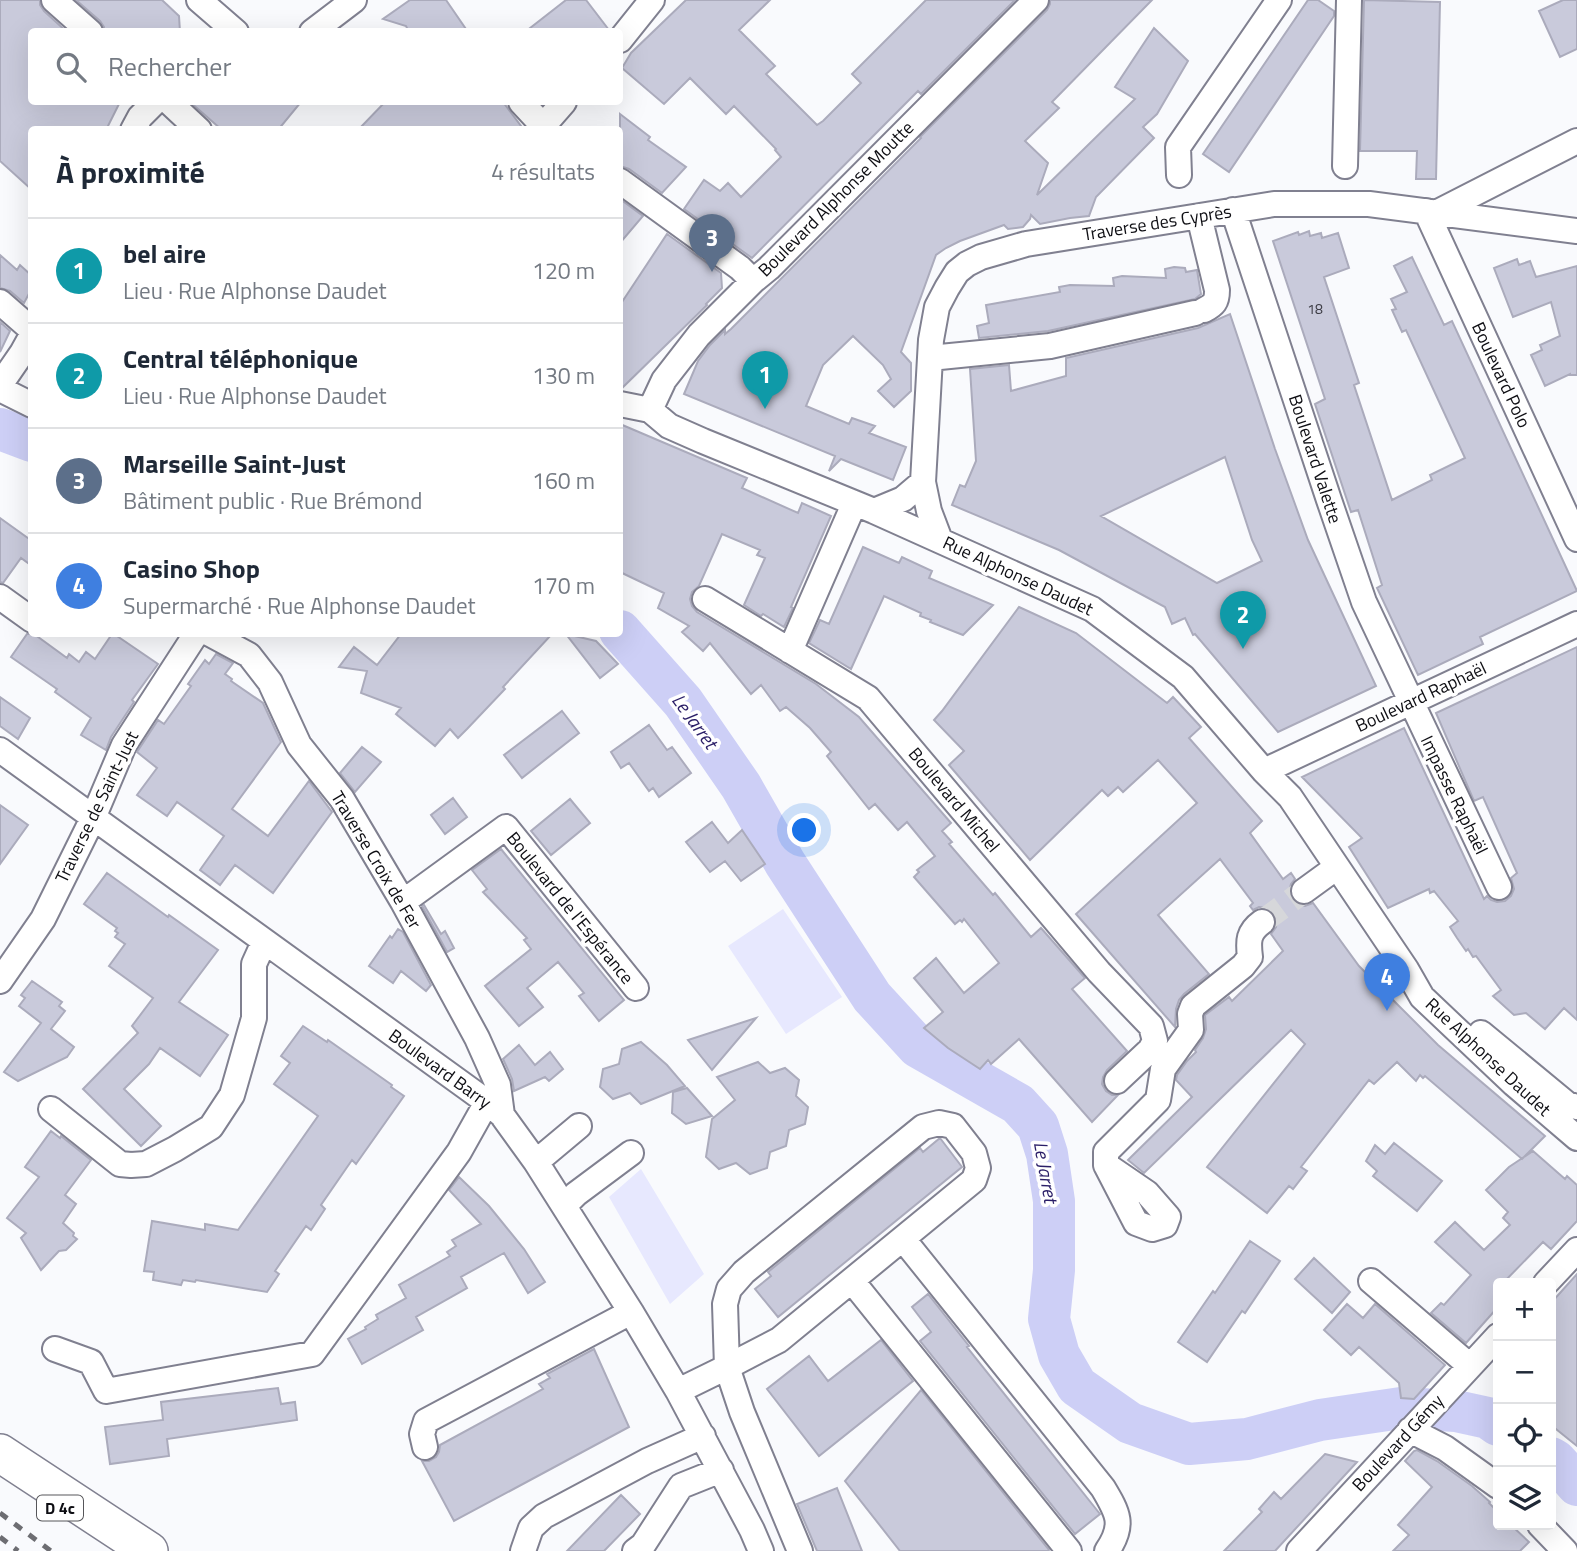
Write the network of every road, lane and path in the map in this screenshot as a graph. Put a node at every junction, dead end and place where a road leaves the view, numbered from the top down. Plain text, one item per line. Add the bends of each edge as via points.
1 (54, 0) edge
2 (199, 0) edge
3 (354, 0) edge
4 (652, 0) edge
5 (1037, 0) edge
6 (1279, 0) edge
7 (1349, 0) edge
8 (86, 28) edge
9 (231, 28) edge
10 (317, 28) edge
11 (623, 36) edge
12 (152, 105) edge
13 (172, 105) edge
14 (523, 105) edge
15 (561, 105) edge
16 (135, 126) edge
17 (195, 126) edge
18 (540, 126) edge
19 (544, 126) edge
20 (1577, 141) edge
21 (1345, 166) dead end
22 (1179, 175) dead end
23 (623, 183) edge
24 (1233, 210) junction
25 (1432, 212) junction
26 (1199, 216) junction
27 (1577, 231) edge
28 (753, 281) junction
29 (0, 302) edge
30 (28, 328) edge
31 (28, 340) edge
32 (930, 358) junction
33 (0, 387) edge
34 (28, 402) edge
35 (623, 405) edge
36 (650, 410) junction
37 (923, 481) junction
38 (864, 508) junction
39 (1577, 539) edge
40 (940, 540) junction
41 (0, 597) edge
42 (705, 599) dead end
43 (28, 617) edge
44 (1577, 624) edge
45 (194, 637) edge
46 (216, 637) edge
47 (790, 651) junction
48 (1410, 702) junction
49 (0, 750) edge
50 (1264, 771) junction
51 (93, 818) junction
52 (1337, 867) junction
53 (1499, 887) dead end
54 (1304, 891) tunnel mouth
55 (403, 902) junction
56 (1262, 922) tunnel mouth
57 (264, 942) junction
58 (1406, 969) junction
59 (0, 981) edge
60 (636, 988) dead end
61 (1116, 1081) dead end
62 (1577, 1107) edge
63 (495, 1108) junction
64 (51, 1109) dead end
65 (579, 1126) dead end
66 (1577, 1138) edge
67 (631, 1153) dead end
68 (536, 1162) junction
69 (1106, 1165) dead end
70 (565, 1205) junction
71 (903, 1239) junction
72 (1577, 1250) edge
73 (1551, 1278) edge
74 (852, 1281) junction
75 (1371, 1281) dead end
76 (631, 1311) junction
77 (1494, 1341) edge
78 (55, 1349) dead end
79 (1471, 1366) junction
80 (727, 1367) junction
81 (678, 1391) junction
82 (1410, 1430) junction
83 (703, 1436) junction
84 (425, 1447) dead end
85 (0, 1453) edge
86 (0, 1464) edge
87 (721, 1470) junction
88 (1493, 1481) edge
89 (1545, 1530) edge
90 (120, 1551) edge
91 (149, 1551) edge
92 (523, 1551) edge
93 (635, 1551) edge
94 (761, 1551) edge
95 (800, 1551) edge
96 (1069, 1551) edge
97 (1107, 1551) edge
98 (1299, 1551) edge
99 (1565, 1551) edge

1 - 8 street
2 - 9 street
3 - 10 street
4 - 11 street
5 - 28 street, Boulevard Alphonse Moutte
6 - 22 street via 1178,147
7 - 21 street
12 - 16 street
13 - 17 street
14 - 18 street
15 - 19 street
20 - 25 street
23 - 28 street
24 - 25 street, Traverse des Cyprès via 1274,204 1369,204
24 - 26 street, Traverse des Cyprès
24 - 48 street, Boulevard Valette via 1364,602
25 - 27 street, Traverse des Cyprès
25 - 39 street, Boulevard Polo
26 - 32 street, Traverse des Cyprès via 1026,244 967,264 957,272 937,307
26 - 32 street via 1217,290 1214,305 1050,346
28 - 36 street, Boulevard Alphonse Moutte via 699,335 664,380
29 - 30 street
31 - 33 street
32 - 37 street, Traverse des Cyprès
33 - 34 street
35 - 36 street, Rue Alphonse Daudet
36 - 38 street, Rue Alphonse Daudet via 669,426 703,442
37 - 38 street via 903,499
37 - 40 street, Traverse des Cyprès
38 - 40 street, Rue Alphonse Daudet
38 - 47 street
40 - 50 street, Rue Alphonse Daudet via 1092,608 1183,677
41 - 43 street
42 - 47 street, Boulevard Michel
44 - 48 street, Boulevard Raphaël
45 - 51 street, Traverse de Saint-Just via 124,744
46 - 55 street, Traverse Croix de Fer via 249,655 270,682 299,746 342,799
47 - 61 street, Boulevard Michel via 868,698 1099,972 1151,1026 1155,1041 1150,1051
48 - 50 street, Boulevard Raphaël
48 - 53 street, Impasse Raphaël
49 - 51 street, Boulevard Barry
50 - 52 street, Rue Alphonse Daudet via 1290,797
51 - 57 street, Boulevard Barry
51 - 59 street, Traverse de Saint-Just via 43,919
52 - 54 street
52 - 58 street, Rue Alphonse Daudet
55 - 60 street, Boulevard de l'Espérance via 506,827
55 - 63 street, Traverse Croix de Fer via 498,1085
56 - 69 street via 1248,937 1250,957 1243,966 1193,1006 1191,1030 1163,1069 1158,1100 1106,1152
57 - 63 street, Boulevard Barry
57 - 64 street via 254,964 254,1018 232,1095 211,1127 146,1164 120,1164
58 - 62 street, Rue Alphonse Daudet via 1567,1104
58 - 66 street, Rue Alphonse Daudet via 1422,997
63 - 68 street, Boulevard Barry
63 - 78 street via 312,1354 106,1391 91,1362
65 - 68 street
67 - 70 street
68 - 70 street, Boulevard Barry
70 - 76 street, Boulevard Barry
71 - 74 street
71 - 80 street via 974,1180 978,1168 974,1153 953,1126 939,1122 923,1127 744,1272 729,1289 725,1304
71 - 97 street via 1103,1488 1119,1527
72 - 73 street
74 - 80 street via 779,1340
74 - 96 street
75 - 79 street
76 - 81 street, Boulevard Barry
76 - 84 street via 426,1421
77 - 79 street, Boulevard Gémy
79 - 82 street, Boulevard Gémy
80 - 81 street
80 - 95 street
81 - 83 street, Boulevard Barry
82 - 88 street
82 - 98 street, Boulevard Gémy
83 - 87 street, Boulevard Barry
83 - 92 street via 544,1516 531,1528
85 - 91 highway
86 - 90 highway, D 4c
87 - 93 street via 681,1486
87 - 94 street, Boulevard Barry
89 - 99 street

